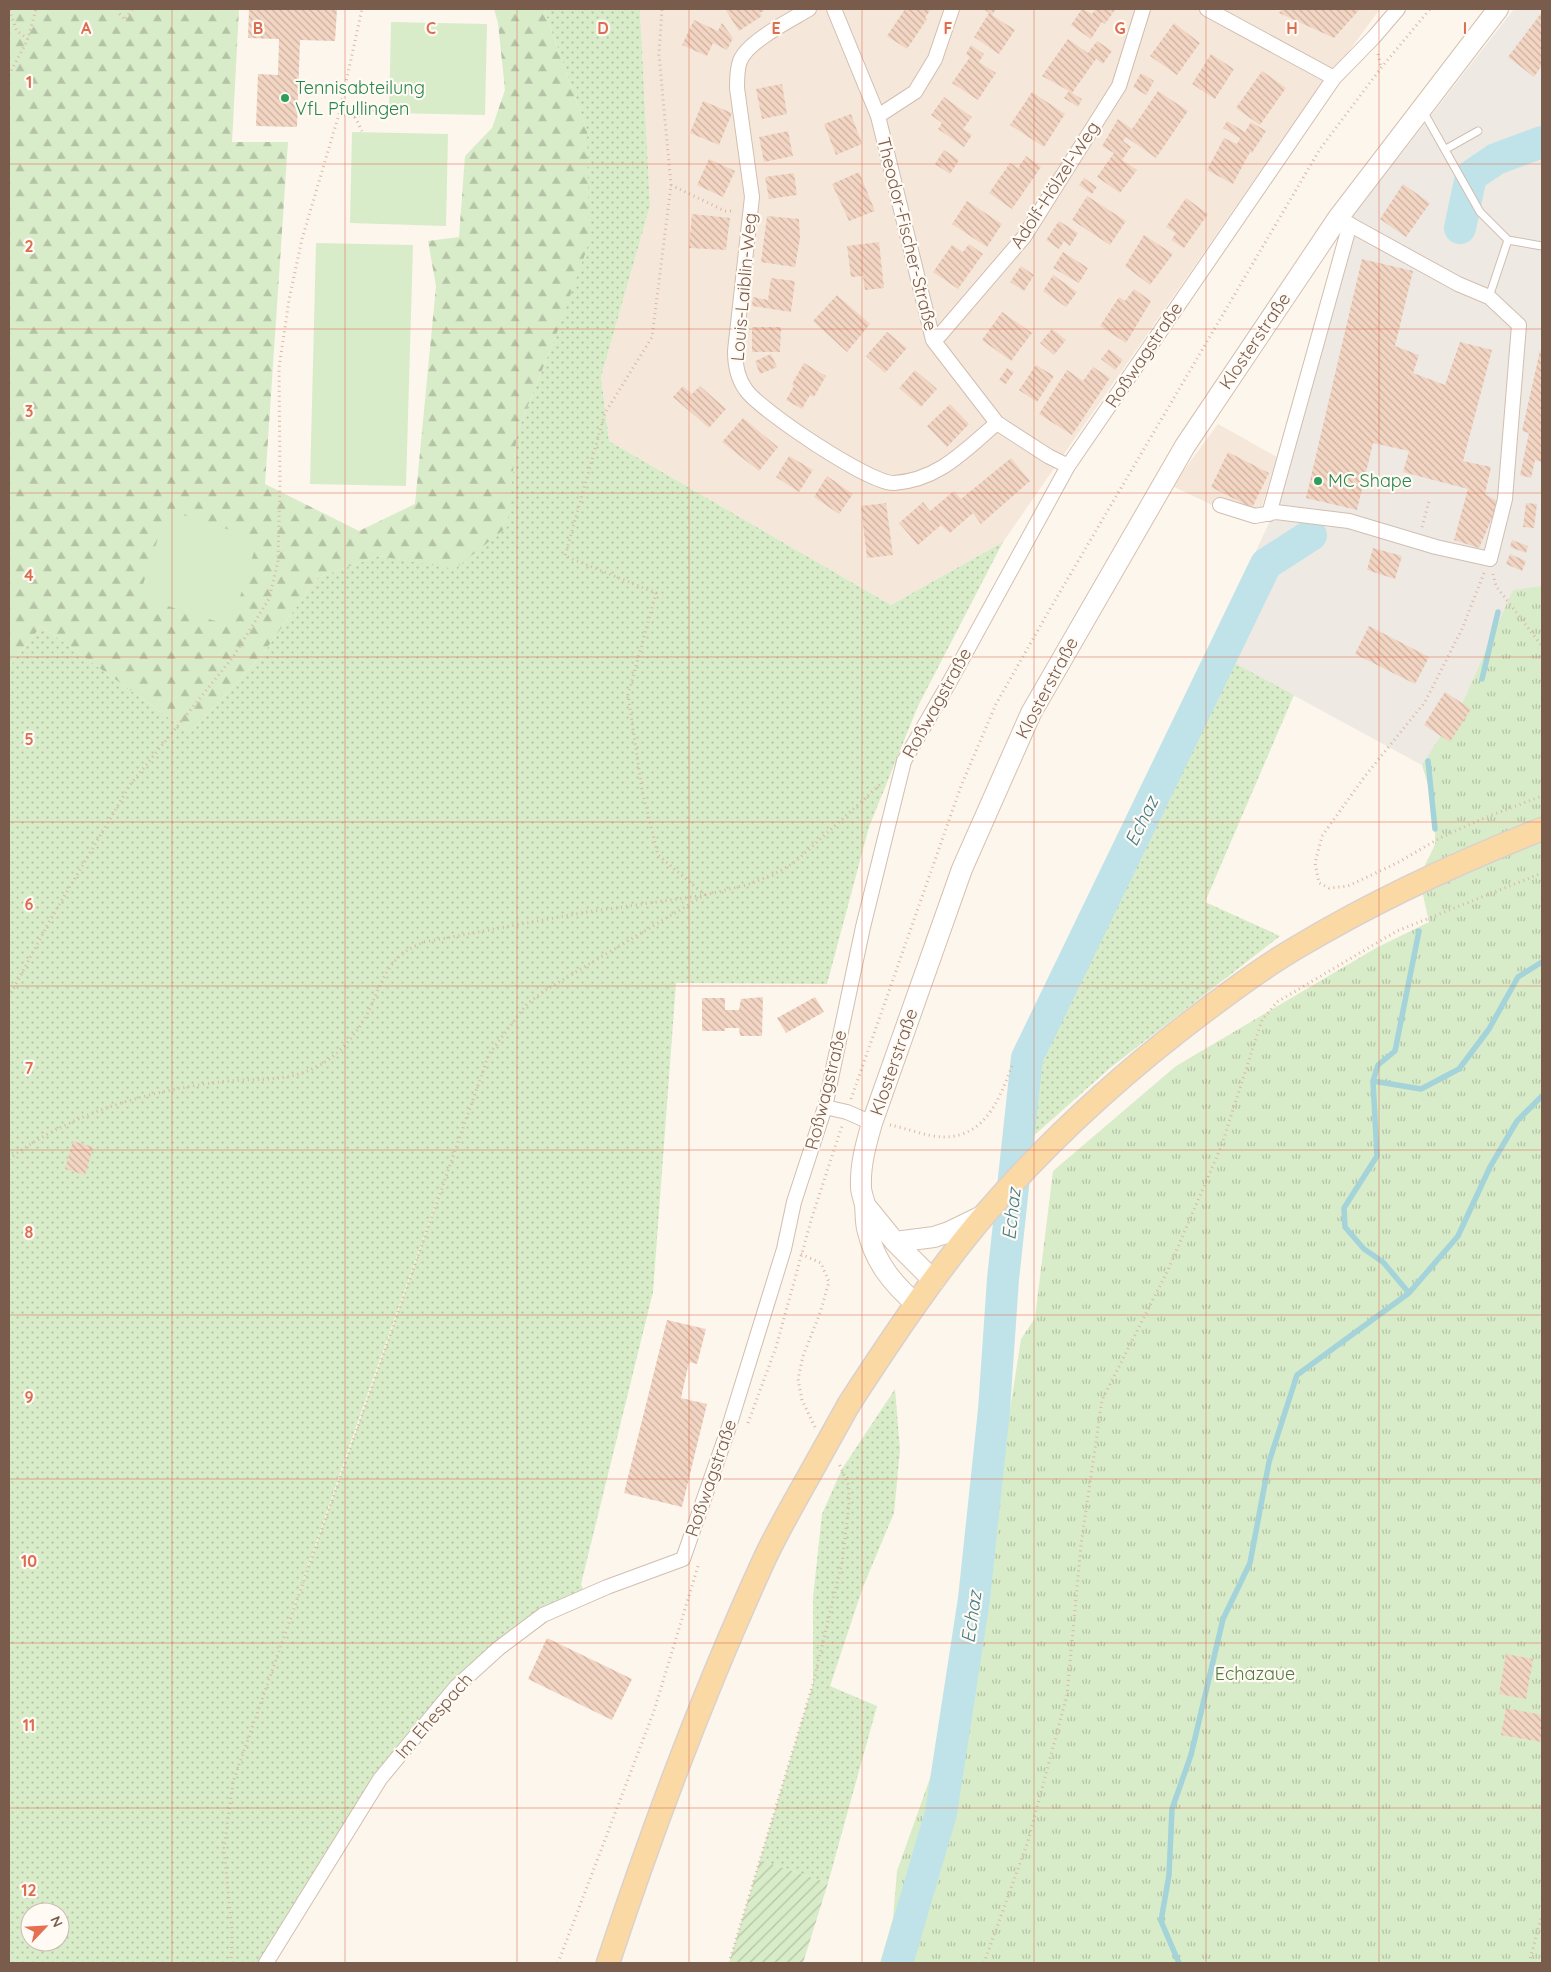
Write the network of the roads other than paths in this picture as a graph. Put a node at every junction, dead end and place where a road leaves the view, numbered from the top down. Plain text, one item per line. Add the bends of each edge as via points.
1 (809, 9) edge
2 (834, 9) edge
3 (952, 9) edge
4 (1143, 9) edge
5 (1207, 9) edge
6 (1398, 9) edge
7 (1498, 9) edge
8 (1334, 78) junction
9 (1422, 108) junction
10 (878, 116) junction
11 (1478, 131) dead end
12 (1446, 150) junction
13 (1344, 221) junction
14 (1508, 240) junction
15 (1542, 246) edge
16 (1489, 296) junction
17 (933, 340) junction
18 (997, 423) junction
19 (1068, 466) junction
20 (1220, 505) dead end
21 (1269, 514) junction
22 (1542, 829) edge
23 (825, 1107) junction
24 (872, 1123) junction
25 (864, 1205) junction
26 (993, 1206) junction
27 (895, 1242) junction
28 (934, 1281) junction
29 (916, 1304) junction
30 (683, 1559) joint
31 (266, 1963) edge
32 (608, 1963) edge

1 - 18 street, Louis-Laiblin-Weg via 750,48 740,59 737,73 752,197 734,351 740,378 746,391 793,428 875,478 892,483 942,469
2 - 10 street, Theodor-Fischer-Straße
3 - 10 street via 935,58 915,92
4 - 17 street, Adolf-Hölzel-Weg via 1119,86 1024,237
5 - 8 street
6 - 8 street, Roßwagstraße
7 - 9 main road, Klosterstraße
8 - 19 street, Roßwagstraße
9 - 12 lane
9 - 13 main road, Klosterstraße
10 - 17 street, Theodor-Fischer-Straße
11 - 12 lane
12 - 14 lane via 1480,212
13 - 16 street via 1458,284
13 - 21 street
13 - 24 main road, Klosterstraße via 1185,446 1031,714 962,869
14 - 15 lane
14 - 16 lane
16 - 21 street via 1519,325 1505,499 1490,559 1349,521 1276,512
17 - 18 street, Theodor-Fischer-Straße
18 - 19 street, Theodor-Fischer-Straße
19 - 23 street, Roßwagstraße via 904,761 863,928
20 - 21 street via 1255,516
22 - 26 main road via 1400,891 1299,946 1238,986 1093,1103
23 - 24 street
23 - 30 street, Roßwagstraße via 728,1430
24 - 25 main road, Klosterstraße via 861,1169
25 - 27 main road
25 - 29 main road, Klosterstraße via 867,1231 881,1266
26 - 27 main road via 949,1232
26 - 28 main road
27 - 28 main road
28 - 29 main road
29 - 32 main road, bridge via 849,1404 765,1559 639,1868
30 - 31 street, Im Ehespach via 543,1615 499,1648 456,1687 380,1779

